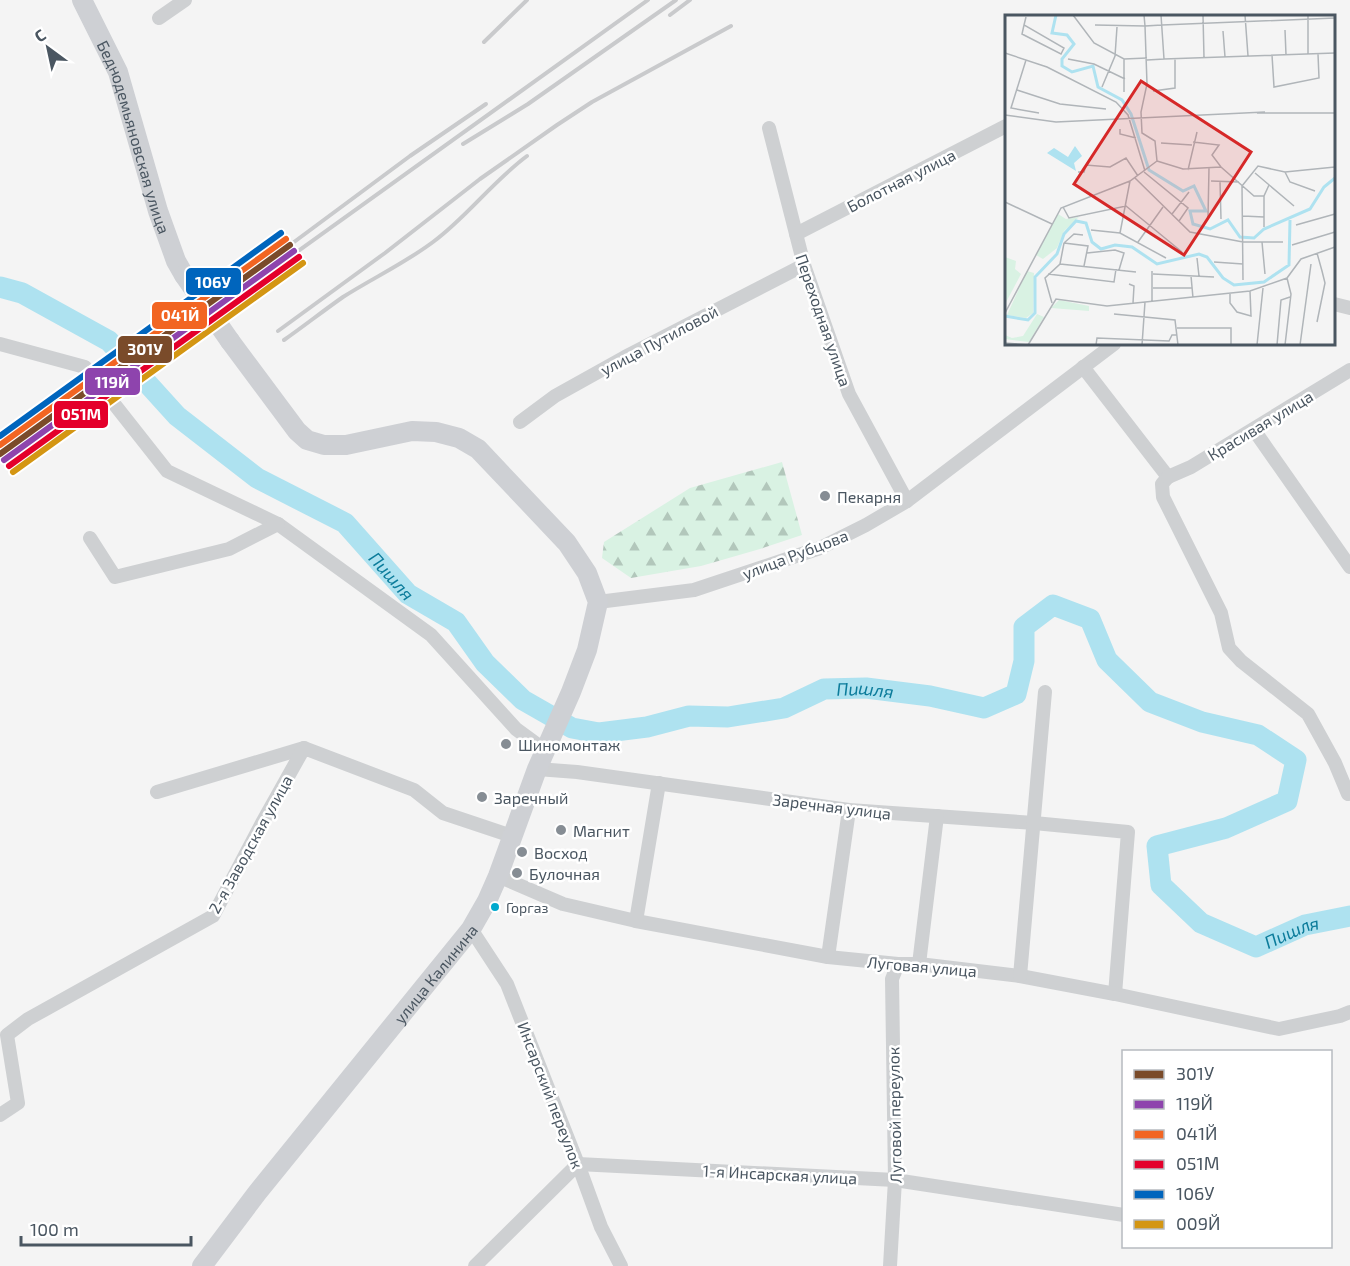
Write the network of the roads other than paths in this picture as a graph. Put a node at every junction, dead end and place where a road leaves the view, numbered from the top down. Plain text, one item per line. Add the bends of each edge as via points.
1 (82, 0) edge
2 (185, 0) edge
3 (159, 18) dead end
4 (1005, 127) edge
5 (769, 128) dead end
6 (796, 234) junction
7 (804, 265) junction
8 (1335, 304) edge
9 (1350, 308) edge
10 (0, 344) edge
11 (1113, 345) edge
12 (1083, 367) junction
13 (1350, 370) edge
14 (520, 422) dead end
15 (1254, 430) junction
16 (1168, 477) junction
17 (907, 501) junction
18 (278, 524) junction
19 (90, 538) dead end
20 (1350, 567) edge
21 (598, 602) junction
22 (1045, 692) dead end
23 (549, 744) junction
24 (304, 748) junction
25 (537, 769) junction
26 (659, 783) junction
27 (157, 792) dead end
28 (1348, 794) dead end
29 (849, 810) junction
30 (937, 816) junction
31 (1034, 823) junction
32 (512, 836) junction
33 (498, 876) junction
34 (636, 921) junction
35 (471, 929) junction
36 (828, 957) junction
37 (898, 964) junction
38 (919, 964) junction
39 (1020, 976) junction
40 (1115, 994) junction
41 (1350, 1012) edge
42 (0, 1115) edge
43 (578, 1164) junction
44 (895, 1180) junction
45 (1122, 1215) edge
46 (202, 1266) edge
47 (475, 1266) edge
48 (621, 1266) edge
49 (890, 1266) edge

1 - 21 main road, Беднодемьяновская улица, bridge via 118,72 176,261 297,431 324,445 346,445 412,431 459,438 478,449 567,543 587,573
2 - 3 street
4 - 6 street, Болотная улица
5 - 6 street, Переходная улица
6 - 7 street, Переходная улица
7 - 14 street, улица Путиловой via 615,362 555,396
7 - 17 street, Переходная улица via 849,394
8 - 9 street
10 - 18 street via 85,367 167,471
11 - 12 street, улица Рубцова
12 - 16 street
12 - 17 street, улица Рубцова
13 - 15 street, Красивая улица
15 - 16 street, Красивая улица
15 - 20 street
16 - 28 street via 1162,484 1163,497 1221,613 1229,648 1241,662 1308,714
17 - 21 street, улица Рубцова via 820,548 694,590
18 - 19 street via 229,549 116,577
18 - 23 street via 431,635 516,729
21 - 23 main road, улица Калинина via 587,650
22 - 31 street
23 - 25 main road, улица Калинина
24 - 27 street
24 - 32 street via 414,790 443,813
24 - 42 street, 2-я Заводская улица via 213,916 28,1019 7,1035 18,1103
25 - 26 street, Заречная улица
25 - 32 main road, улица Калинина
26 - 29 street, Заречная улица
26 - 34 street
29 - 30 street, Заречная улица
29 - 36 street
30 - 31 street, Заречная улица
30 - 38 street
31 - 39 street
31 - 40 street, Заречная улица via 1128,832
32 - 33 main road, улица Калинина
33 - 34 street, Луговая улица via 562,904
33 - 35 main road, улица Калинина
34 - 36 street, Луговая улица
35 - 43 street, Инсарский переулок via 507,984
35 - 46 main road, улица Калинина
36 - 37 street, Луговая улица
37 - 38 street, Луговая улица
37 - 44 street, Луговой переулок via 892,979
38 - 39 street, Луговая улица
39 - 40 street, Луговая улица
40 - 41 street, Луговая улица via 1279,1029
43 - 44 street, 1-я Инсарская улица
43 - 47 street
43 - 48 street, Инсарский переулок via 601,1227
44 - 45 street, 1-я Инсарская улица
44 - 49 street, Луговой переулок

